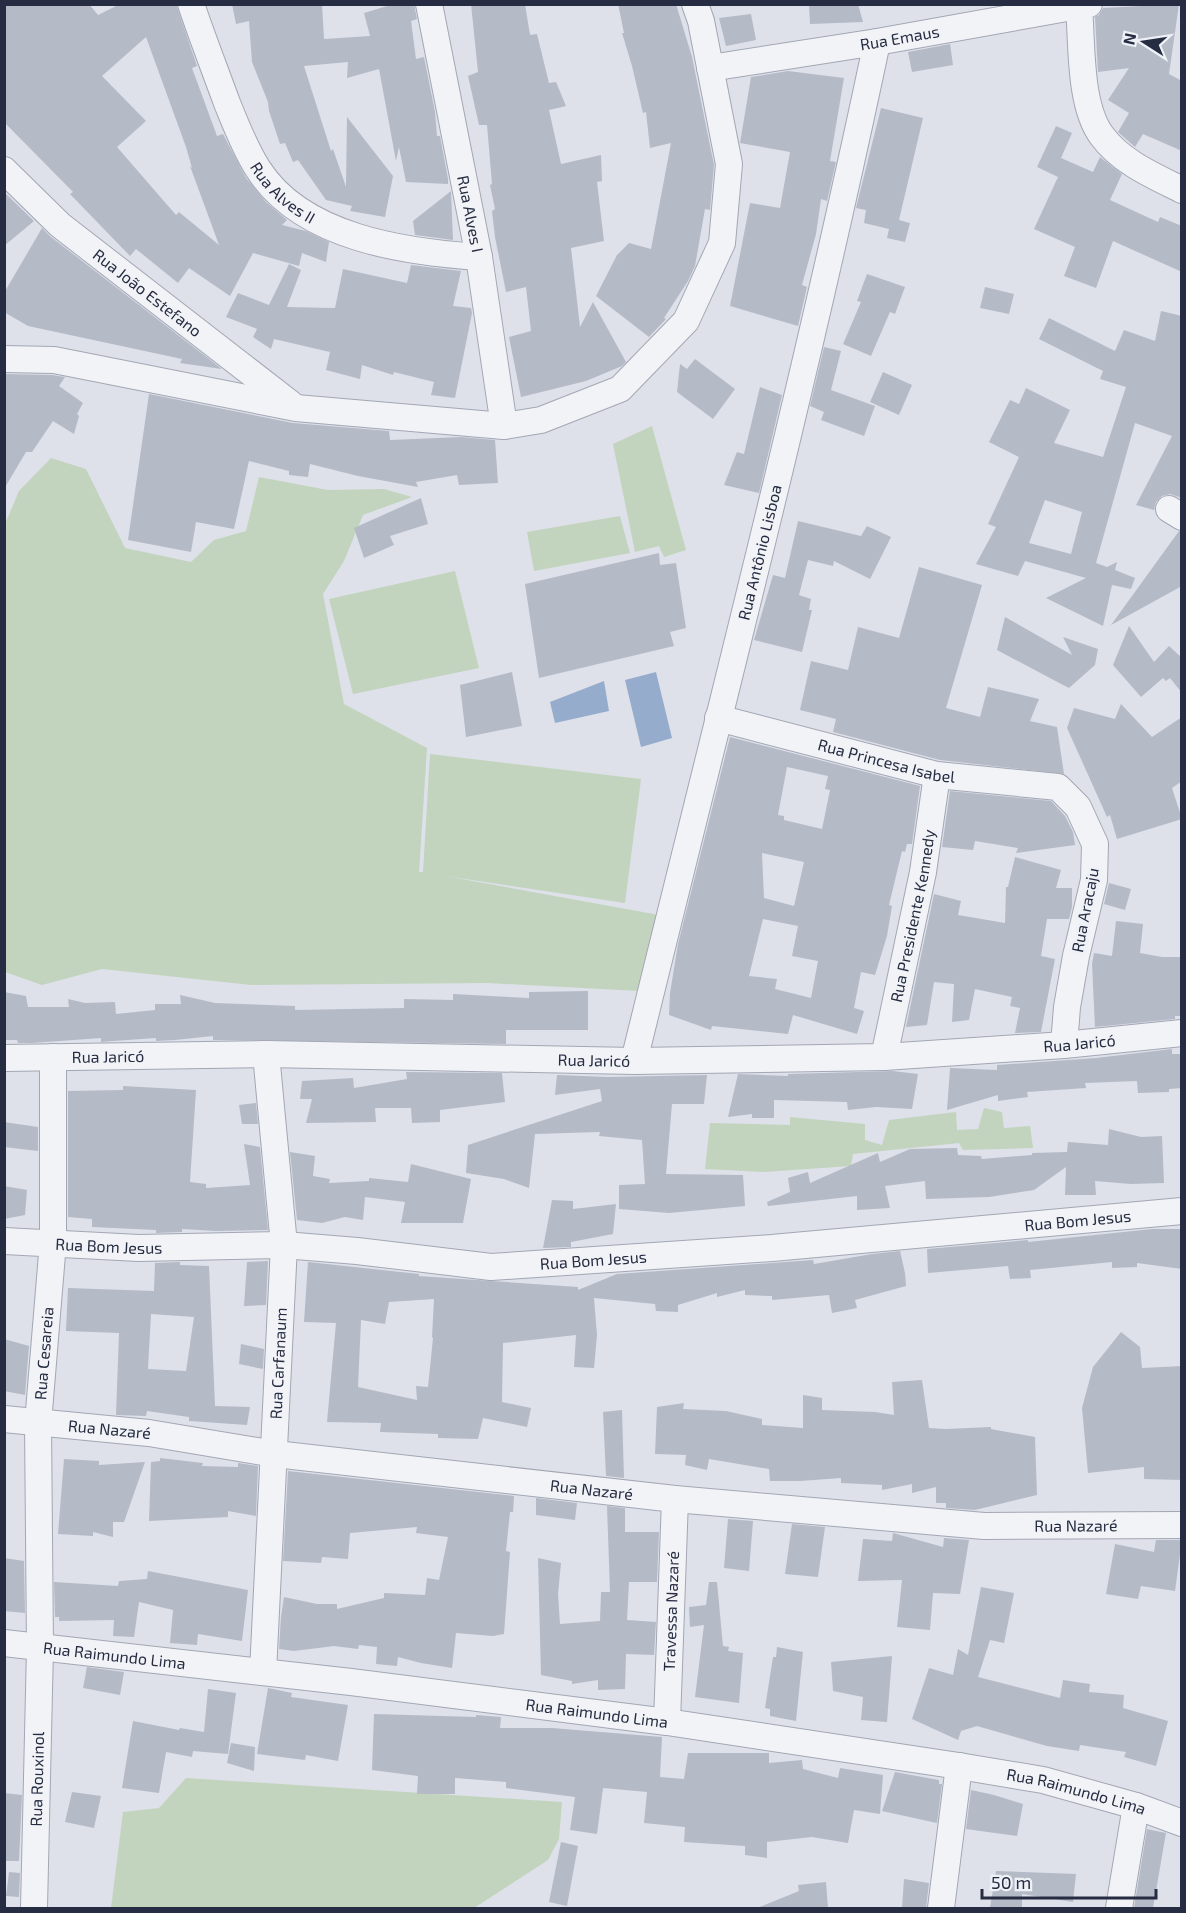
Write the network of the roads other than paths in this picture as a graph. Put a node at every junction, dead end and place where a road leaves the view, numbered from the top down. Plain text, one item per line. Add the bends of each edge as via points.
1 (191, 4) edge
2 (429, 4) edge
3 (695, 4) edge
4 (1084, 5) edge
5 (877, 42) junction
6 (710, 68) junction
7 (4, 170) edge
8 (1182, 190) edge
9 (479, 257) junction
10 (4, 359) edge
11 (296, 408) junction
12 (504, 426) junction
13 (718, 718) junction
14 (937, 775) junction
15 (1058, 787) joint
16 (1182, 1033) edge
17 (1064, 1045) junction
18 (266, 1054) junction
19 (53, 1057) junction
20 (4, 1058) edge
21 (884, 1058) junction
22 (634, 1061) junction
23 (1182, 1211) edge
24 (4, 1241) edge
25 (53, 1242) junction
26 (284, 1245) junction
27 (4, 1419) edge
28 (38, 1423) junction
29 (275, 1454) junction
30 (675, 1499) junction
31 (1182, 1525) edge
32 (4, 1643) edge
33 (40, 1648) junction
34 (263, 1672) junction
35 (667, 1722) junction
36 (959, 1766) junction
37 (1136, 1806) junction
38 (1182, 1823) edge
39 (34, 1908) edge
40 (940, 1908) edge
41 (1119, 1908) edge

1 - 9 street, Rua Alves II via 236,125 258,169 275,190 317,221 348,233 413,250
2 - 9 street, Rua Alves I
3 - 6 street
4 - 5 street, Rua Emaus
4 - 8 street via 1087,104 1095,125 1112,147 1137,167
5 - 6 street, Rua Emaus
5 - 13 street, Rua Antônio Lisboa via 780,473
6 - 12 street via 729,164 722,243 686,321 620,389 541,420
7 - 11 street, Rua João Estefano via 60,225
9 - 12 street, Rua Alves I
10 - 11 street via 54,360
11 - 12 street
13 - 14 street, Rua Princesa Isabel
13 - 22 street, Rua Antônio Lisboa
14 - 15 street, Rua Princesa Isabel
14 - 21 street, Rua Presidente Kennedy via 922,872
15 - 17 street, Rua Aracaju via 1078,807 1095,844 1094,880 1076,956
16 - 17 street, Rua Jaricó
17 - 21 street, Rua Jaricó
18 - 19 street, Rua Jaricó
18 - 22 street, Rua Jaricó
18 - 26 street, Rua Carfanaum
19 - 20 street, Rua Jaricó
19 - 25 street, Rua Cesareia
21 - 22 street, Rua Jaricó
23 - 26 street, Rua Bom Jesus via 772,1248 491,1267
24 - 25 street, Rua Bom Jesus
25 - 26 street, Rua Bom Jesus via 139,1248
25 - 28 street, Rua Cesareia
26 - 29 street, Rua Carfanaum
27 - 28 street, Rua Nazaré
28 - 29 street, Rua Nazaré via 149,1433
28 - 33 street, Rua Cesareia
29 - 30 street, Rua Nazaré
29 - 34 street, Rua Carfanaum
30 - 31 street, Rua Nazaré via 984,1526
30 - 35 street, Travessa Nazaré
32 - 33 street, Rua Raimundo Lima
33 - 34 street, Rua Raimundo Lima
33 - 39 street, Rua Rouxinol
34 - 35 street, Rua Raimundo Lima
35 - 36 street, Rua Raimundo Lima
36 - 37 street, Rua Raimundo Lima via 1043,1780
36 - 40 street
37 - 38 street, Rua Raimundo Lima
37 - 41 street

